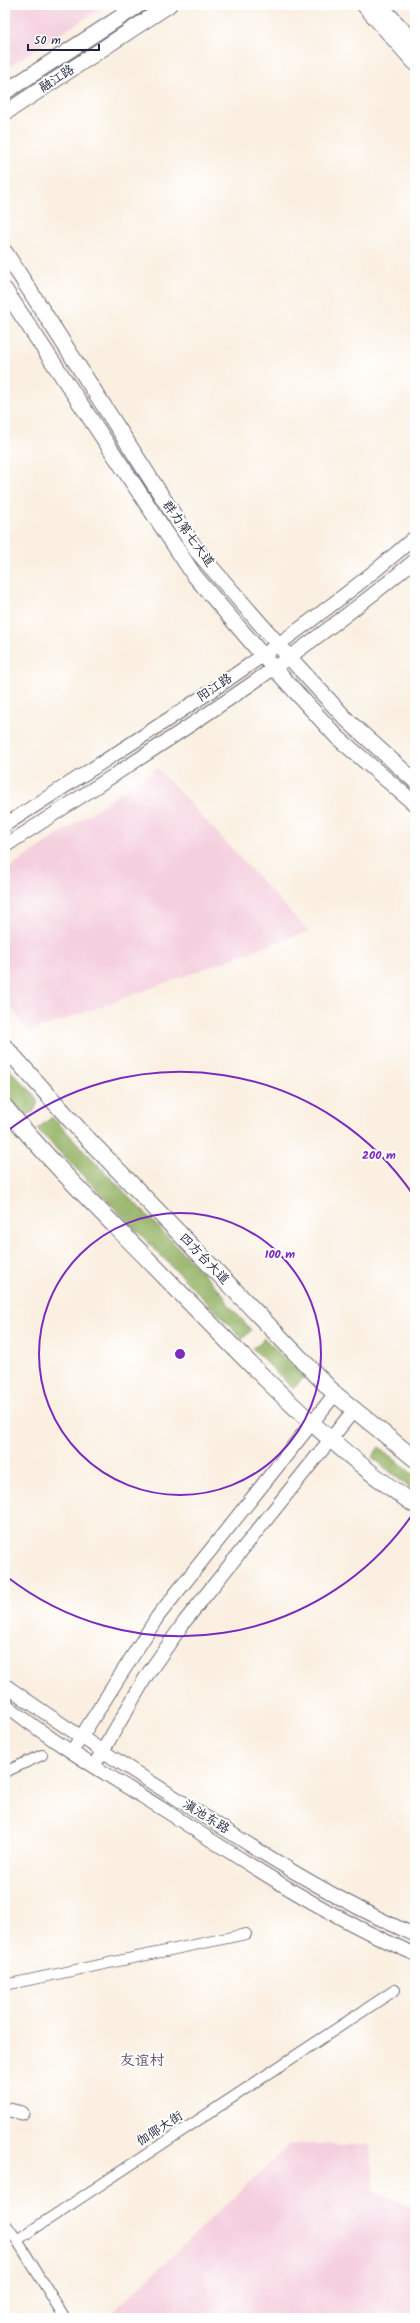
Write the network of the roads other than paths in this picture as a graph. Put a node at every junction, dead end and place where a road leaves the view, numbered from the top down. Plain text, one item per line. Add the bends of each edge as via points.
1 (139, 5) edge
2 (169, 5) edge
3 (364, 5) edge
4 (380, 5) edge
5 (415, 44) edge
6 (415, 63) edge
7 (5, 92) edge
8 (5, 113) edge
9 (5, 252) edge
10 (5, 290) edge
11 (415, 537) edge
12 (415, 560) edge
13 (279, 644) junction
14 (263, 656) junction
15 (290, 658) junction
16 (275, 669) junction
17 (415, 780) edge
18 (415, 804) edge
19 (5, 825) edge
20 (5, 846) edge
21 (5, 1047) edge
22 (5, 1107) edge
23 (335, 1394) junction
24 (354, 1410) junction
25 (311, 1423) junction
26 (330, 1440) junction
27 (415, 1459) edge
28 (415, 1505) edge
29 (5, 1685) edge
30 (5, 1704) edge
31 (80, 1737) junction
32 (102, 1751) junction
33 (72, 1752) junction
34 (42, 1755) dead end
35 (94, 1765) junction
36 (5, 1772) edge
37 (246, 1934) dead end
38 (415, 1935) edge
39 (415, 1954) edge
40 (5, 1985) edge
41 (395, 1990) dead end
42 (5, 2109) edge
43 (22, 2113) dead end
44 (5, 2223) edge
45 (17, 2240) junction
46 (65, 2318) edge

1 - 7 main road, 融江路
2 - 8 main road, 融江路
3 - 6 main road
4 - 5 main road
9 - 13 main road, 群力第七大道 via 197,551
10 - 14 main road, 群力第七大道 via 194,576
11 - 13 street, 阳江路 via 350,592
12 - 15 street, 阳江路 via 361,606
13 - 14 street, 阳江路
13 - 15 main road, 群力第七大道
14 - 16 main road, 群力第七大道
14 - 19 street, 阳江路
15 - 16 street, 阳江路
15 - 17 main road, 群力第七大道 via 348,721
16 - 18 main road, 群力第七大道 via 337,737
16 - 20 street, 阳江路
21 - 23 main road, 四方台大道 via 84,1135
22 - 25 main road via 72,1181
23 - 24 main road, 四方台大道
23 - 25 street
24 - 26 street
24 - 27 main road, 四方台大道
25 - 26 main road
25 - 31 street via 158,1616
26 - 28 main road
26 - 32 street via 185,1622 147,1675
29 - 31 street, 滇池东路
30 - 33 street, 滇池东路
31 - 32 street, 滇池东路
31 - 33 street
32 - 35 street
32 - 38 street, 滇池东路 via 284,1865 344,1900
33 - 35 street, 滇池东路
34 - 36 street
35 - 39 street, 滇池东路 via 297,1894
37 - 40 street
41 - 45 street, 伽倻大街
42 - 43 street
44 - 45 street
45 - 46 street

